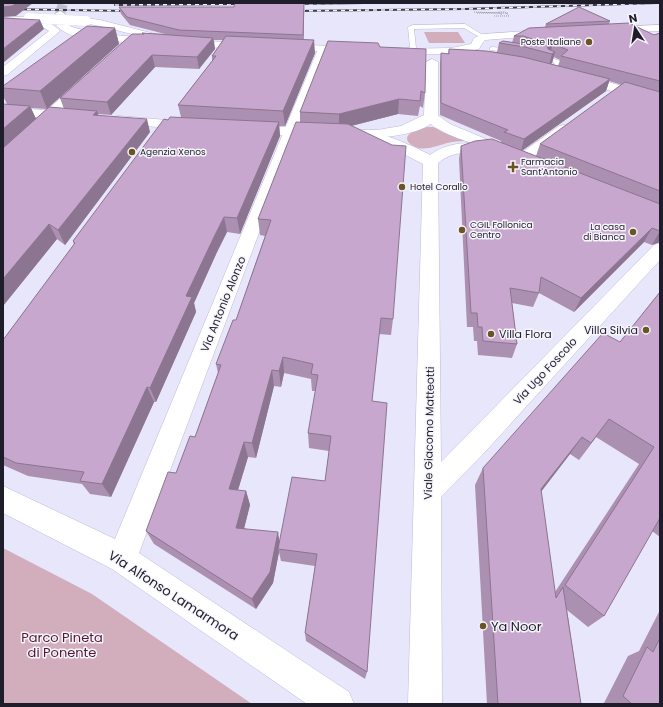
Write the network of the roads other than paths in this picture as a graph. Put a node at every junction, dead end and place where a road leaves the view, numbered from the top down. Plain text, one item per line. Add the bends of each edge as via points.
1 (60, 14) dead end
2 (3, 17) edge
3 (3, 21) edge
4 (660, 28) edge
5 (600, 31) edge
6 (553, 33) edge
7 (94, 36) junction
8 (186, 43) junction
9 (209, 44) junction
10 (489, 44) junction
11 (247, 46) junction
12 (260, 46) edge
13 (274, 47) edge
14 (471, 48) junction
15 (323, 49) junction
16 (370, 51) edge
17 (385, 52) edge
18 (400, 52) junction
19 (519, 56) edge
20 (547, 58) edge
21 (432, 62) junction
22 (535, 66) edge
23 (548, 70) junction
24 (3, 73) edge
25 (93, 76) edge
26 (618, 89) junction
27 (604, 99) edge
28 (660, 100) edge
29 (3, 111) edge
30 (50, 115) junction
31 (81, 117) edge
32 (431, 117) junction
33 (109, 119) edge
34 (572, 122) edge
35 (202, 126) edge
36 (238, 128) edge
37 (291, 131) junction
38 (364, 136) junction
39 (497, 149) junction
40 (3, 159) edge
41 (431, 162) junction
42 (660, 249) edge
43 (428, 492) junction
44 (3, 499) edge
45 (122, 559) junction
46 (337, 704) edge
47 (425, 704) edge

1 - 7 street via 63,26
2 - 8 street, bridge via 86,21
3 - 24 street via 36,22 50,26 55,31
4 - 5 street
6 - 10 street
7 - 8 street
7 - 8 street via 126,45
8 - 9 street
9 - 11 street
9 - 11 street via 218,47 220,52 229,47
10 - 14 street via 478,40
10 - 14 street via 474,53
10 - 18 lane via 465,26 413,26 410,28 413,48
10 - 19 street
10 - 21 street via 444,56
11 - 12 street
13 - 15 street
14 - 18 street
15 - 16 street
15 - 37 street, Via Antonio Alonzo
17 - 18 street
18 - 21 street via 424,57
20 - 23 lane via 560,62
21 - 32 street
22 - 23 street
23 - 26 street
25 - 30 street
26 - 27 street
26 - 28 street
29 - 30 street
30 - 31 street
30 - 40 street
32 - 38 street via 405,129
32 - 39 street via 445,127
33 - 35 street
34 - 39 street via 528,162
36 - 37 street
37 - 38 street
37 - 45 street, Via Antonio Alonzo
38 - 41 street via 402,145
39 - 41 street via 468,146 456,148 445,151
41 - 43 street, Viale Giacomo Matteotti
42 - 43 street, Via Ugo Foscolo
43 - 47 street, Viale Giacomo Matteotti
44 - 45 street, Via Alfonso Lamarmora
45 - 46 street, Via Alfonso Lamarmora

